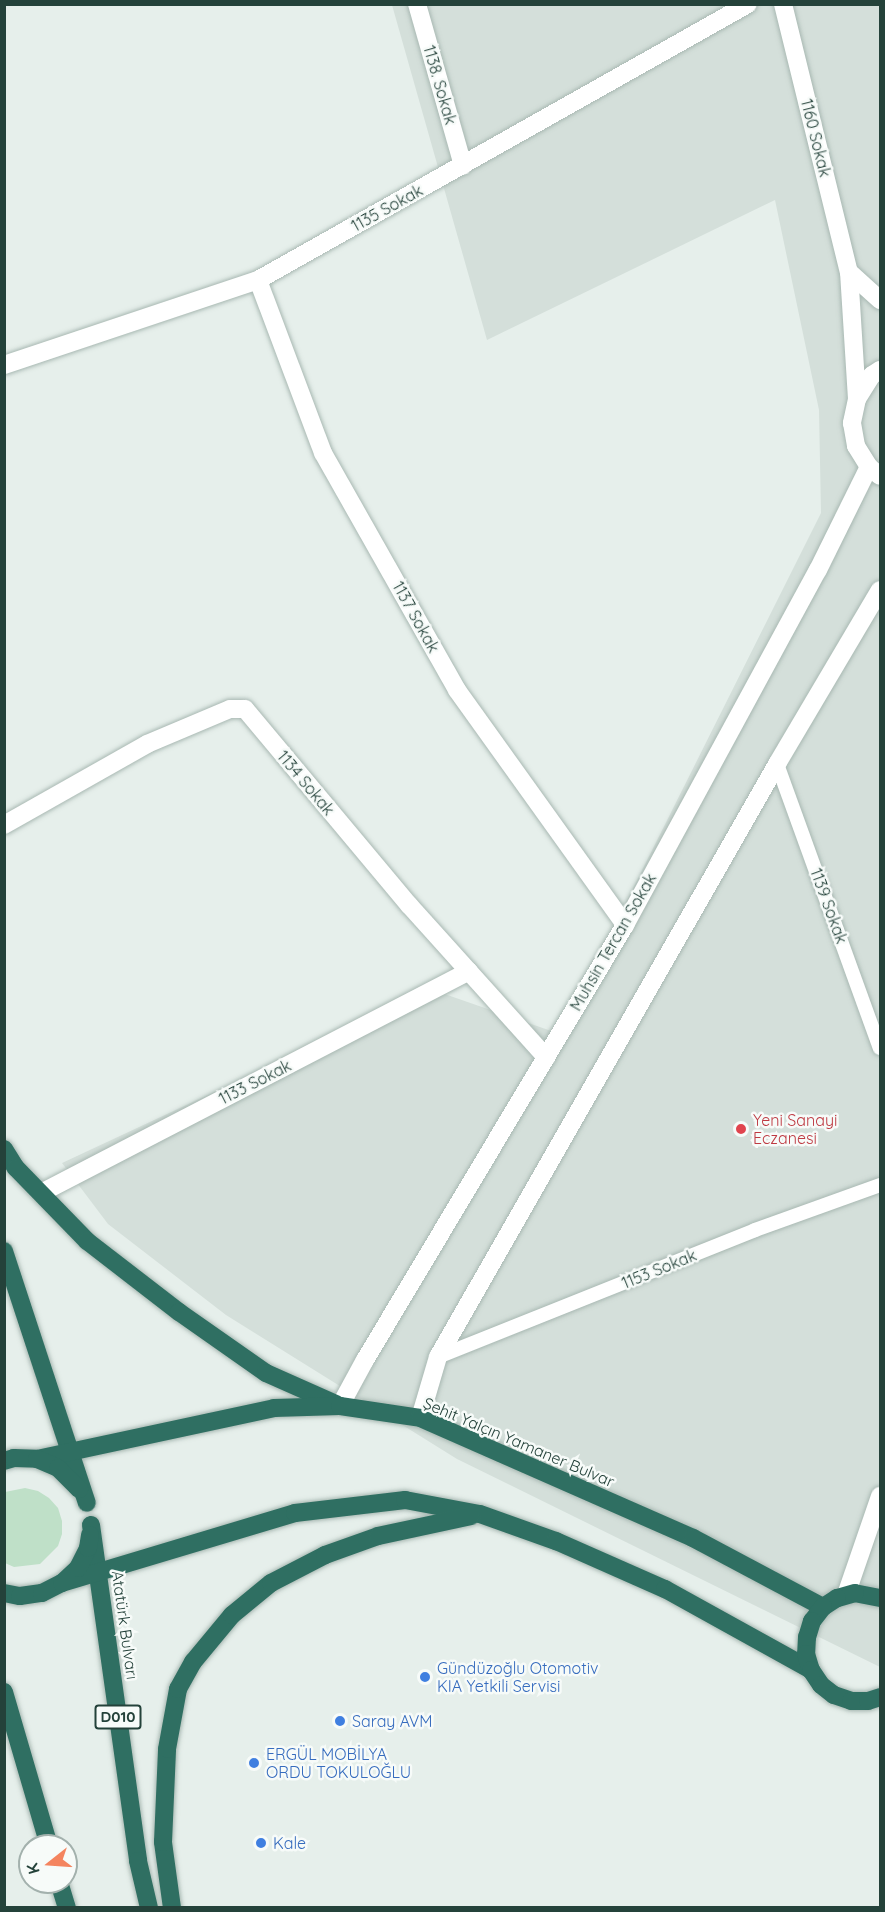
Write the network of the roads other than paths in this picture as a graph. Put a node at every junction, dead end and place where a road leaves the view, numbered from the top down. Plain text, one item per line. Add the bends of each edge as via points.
1 (417, 4) edge
2 (748, 4) edge
3 (783, 4) edge
4 (463, 166) junction
5 (849, 272) junction
6 (258, 280) junction
7 (880, 300) edge
8 (4, 365) edge
9 (880, 370) edge
10 (857, 399) junction
11 (875, 471) edge
12 (880, 590) edge
13 (777, 764) junction
14 (4, 825) edge
15 (625, 925) junction
16 (469, 971) junction
17 (880, 1048) edge
18 (546, 1057) junction
19 (4, 1149) edge
20 (880, 1185) edge
21 (41, 1193) junction
22 (4, 1251) edge
23 (438, 1357) junction
24 (340, 1406) junction
25 (420, 1419) junction
26 (70, 1451) junction
27 (37, 1459) junction
28 (4, 1461) edge
29 (880, 1496) edge
30 (87, 1503) junction
31 (480, 1514) junction
32 (91, 1525) junction
33 (98, 1572) junction
34 (62, 1583) junction
35 (4, 1593) edge
36 (846, 1595) junction
37 (880, 1598) edge
38 (823, 1607) junction
39 (811, 1670) junction
40 (4, 1692) edge
41 (880, 1697) edge
42 (45, 1834) edge
43 (149, 1908) edge
44 (172, 1908) edge

1 - 4 street, 1138. Sokak
2 - 4 street, 1135 Sokak
3 - 5 street, 1160 Sokak
4 - 6 street, 1135 Sokak
5 - 7 street
5 - 10 street, 1160 Sokak
6 - 8 street, 1135 Sokak
6 - 15 street, 1137 Sokak via 323,453 445,669
9 - 10 street via 872,375
10 - 11 street via 852,423 856,446
11 - 15 street, Muhsin Tercan Sokak
12 - 13 street
13 - 17 lane, 1139 Sokak
13 - 23 street
14 - 16 street, 1134 Sokak via 147,744 230,709 244,709
15 - 18 street, Muhsin Tercan Sokak
16 - 18 street, 1134 Sokak
16 - 21 street, 1133 Sokak
18 - 24 street, Muhsin Tercan Sokak
19 - 21 highway via 16,1168
20 - 23 lane, 1153 Sokak via 755,1230
21 - 24 highway via 87,1241 179,1312 266,1372
22 - 26 highway
23 - 25 street
24 - 25 highway, Şehit Yalçın Yamaner Bulvar
24 - 26 highway, Şehit Yalçın Yamaner Bulvar via 274,1408
25 - 38 highway, Şehit Yalçın Yamaner Bulvar via 693,1538
26 - 27 highway, Şehit Yalçın Yamaner Bulvar
26 - 30 highway
27 - 28 highway, Şehit Yalçın Yamaner Bulvar
27 - 30 highway via 58,1468 75,1483
29 - 36 street
30 - 32 highway, Atatürk Bulvarı
31 - 33 highway via 405,1500 295,1513
31 - 39 highway via 556,1541 665,1589
31 - 44 highway via 378,1536 271,1583 232,1615 193,1662 178,1689 167,1749 163,1842
32 - 33 highway, Atatürk Bulvarı / D010
32 - 34 highway via 88,1548 78,1568
33 - 34 highway
33 - 43 highway, Atatürk Bulvarı / D010 via 138,1861
34 - 35 highway via 42,1593
36 - 37 highway
36 - 38 highway
38 - 39 highway via 812,1621 807,1637 806,1654
39 - 41 highway via 834,1695 851,1701
40 - 42 highway

